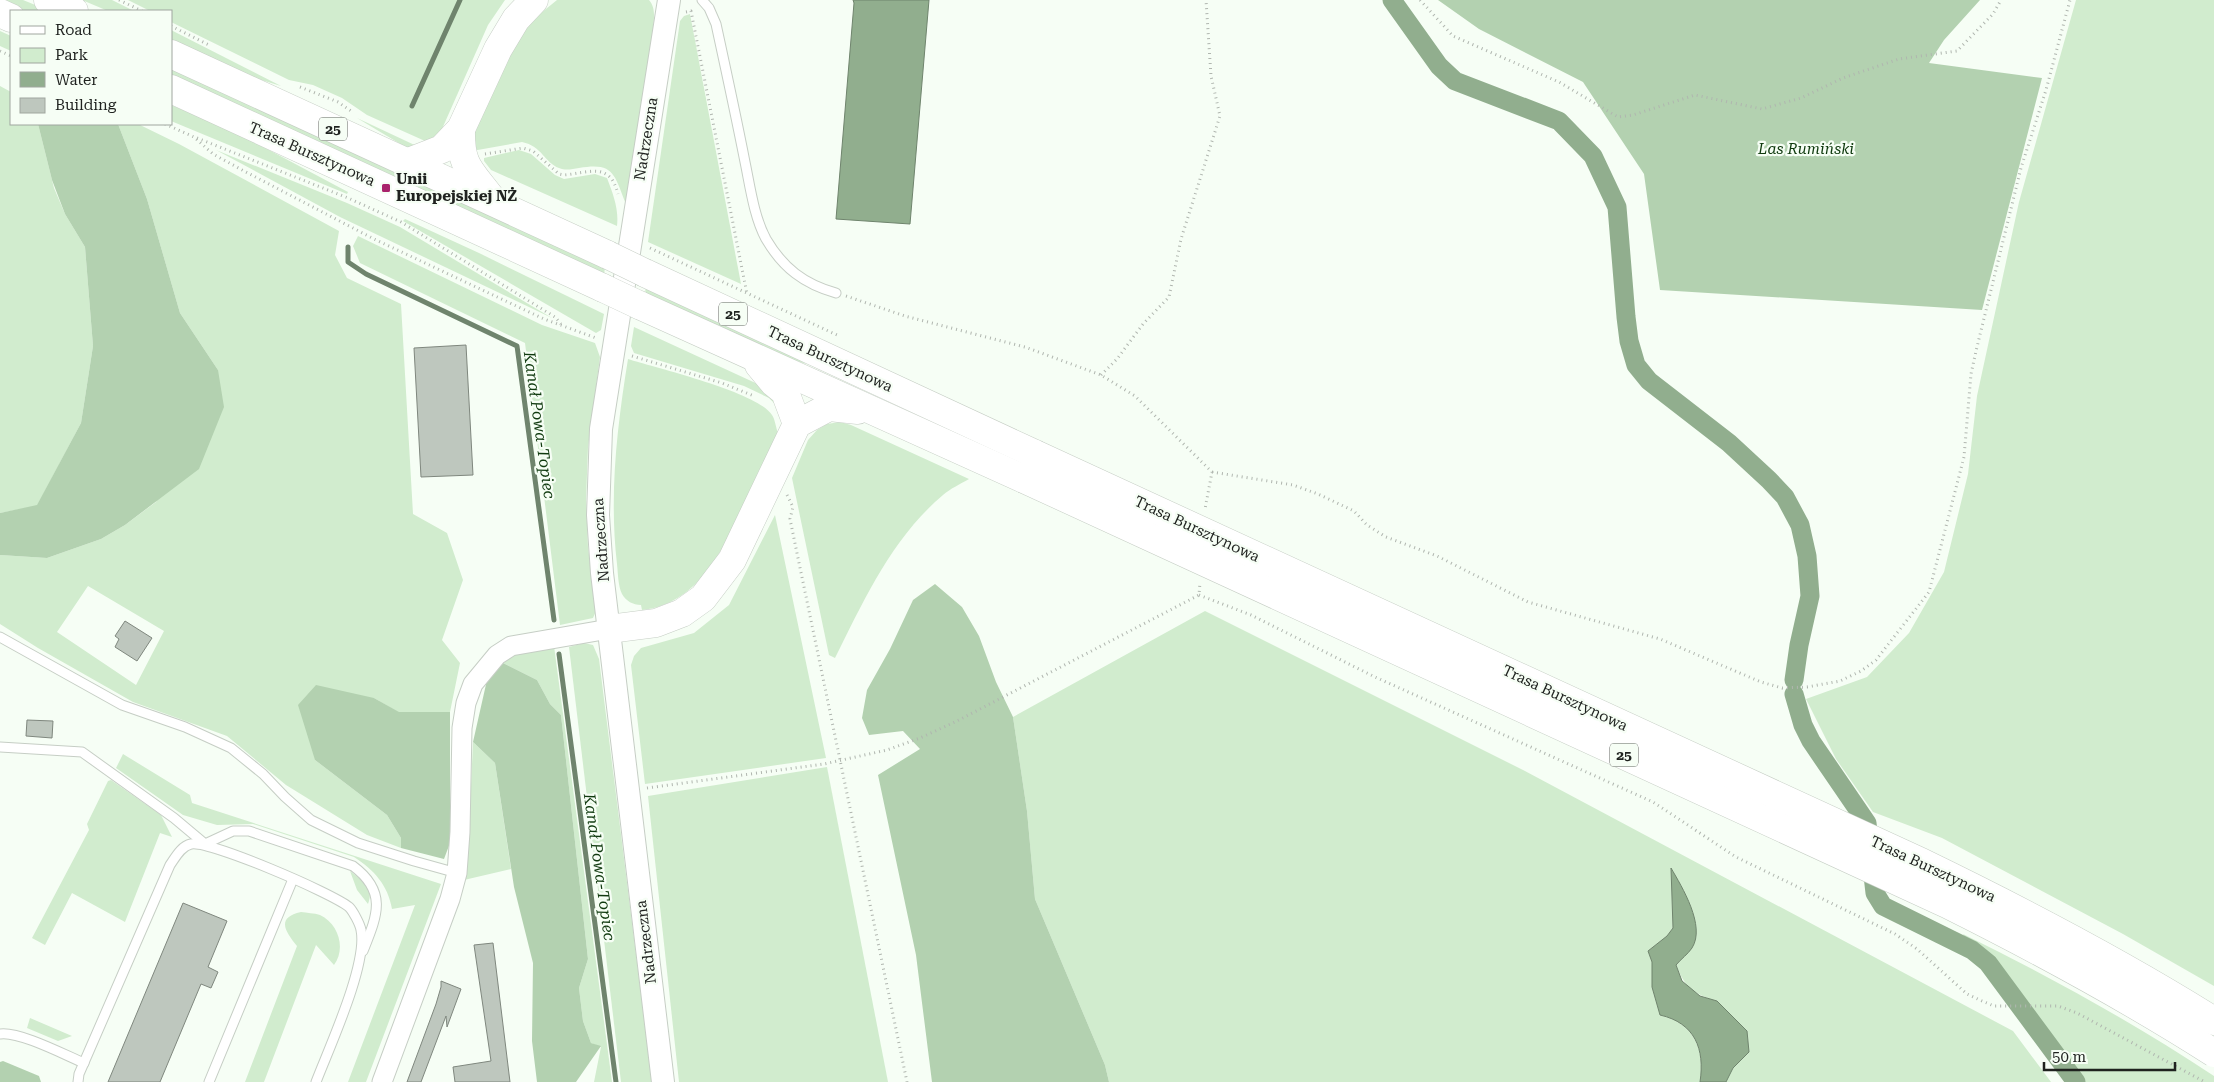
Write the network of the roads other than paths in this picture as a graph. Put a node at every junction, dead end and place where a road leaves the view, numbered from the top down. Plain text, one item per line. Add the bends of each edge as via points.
1 (48, 0) edge
2 (534, 0) edge
3 (702, 0) edge
4 (676, 6) edge
5 (72, 10) edge
6 (172, 54) edge
7 (172, 89) edge
8 (461, 129) junction
9 (406, 163) junction
10 (495, 203) junction
11 (836, 293) road end
12 (751, 356) junction
13 (875, 412) junction
14 (797, 424) junction
15 (609, 629) junction
16 (0, 637) edge
17 (0, 746) edge
18 (204, 844) junction
19 (457, 873) junction
20 (293, 879) junction
21 (360, 958) junction
22 (2214, 1021) edge
23 (0, 1034) edge
24 (2214, 1053) edge
25 (84, 1062) junction
26 (78, 1082) edge
27 (209, 1082) edge
28 (316, 1082) edge
29 (382, 1082) edge
30 (663, 1082) edge

1 - 5 main road
2 - 8 main road via 516,19 498,49
3 - 11 lane via 710,8 716,24 748,176 765,237 797,276 817,288
4 - 15 street, Nadrzeczna via 612,351 601,429 599,537
6 - 9 main road, Trasa Bursztynowa / 25
7 - 12 main road, Trasa Bursztynowa / 25, bridge
8 - 9 main road via 442,149
8 - 10 main road via 460,147 465,164
9 - 10 main road, Trasa Bursztynowa / 25
10 - 22 main road, Trasa Bursztynowa / 25, bridge via 1930,867 2060,931
12 - 13 main road, Trasa Bursztynowa / 25
12 - 14 main road via 784,392
13 - 14 main road via 828,407
13 - 24 main road, Trasa Bursztynowa / 25, bridge via 1947,904 2060,962
14 - 15 main road via 732,560 703,598 682,613 656,623
15 - 19 street via 511,646 497,656 473,684 462,728
15 - 30 street, Nadrzeczna
16 - 19 lane via 122,705 185,727 231,748 311,820 358,842
17 - 18 lane via 82,752 174,818
18 - 20 lane
18 - 21 lane via 233,831 249,831 353,866 366,876 376,894 371,930
18 - 25 lane via 190,844 170,865
19 - 29 street
20 - 21 lane via 329,894 350,908 361,930
20 - 27 lane
21 - 28 lane
23 - 25 lane via 24,1038
25 - 26 lane

